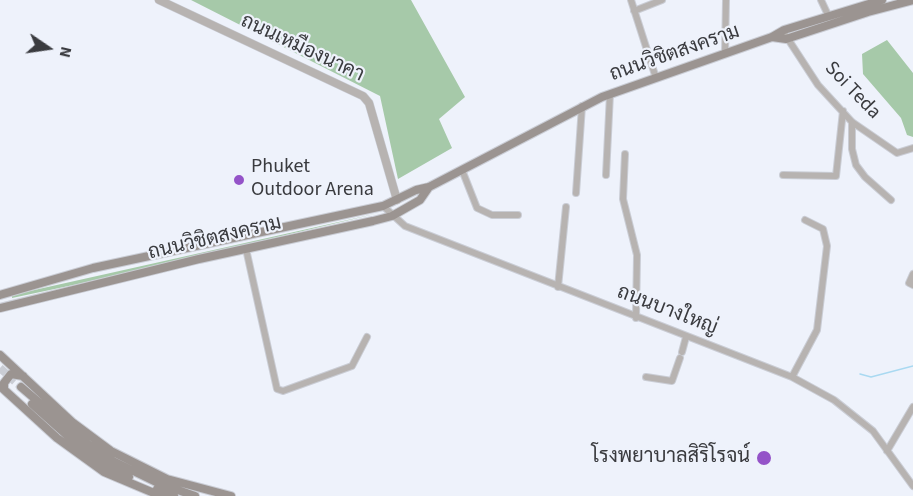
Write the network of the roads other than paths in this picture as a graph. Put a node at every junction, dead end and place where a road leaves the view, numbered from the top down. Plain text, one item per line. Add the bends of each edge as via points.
1 (159, 0) edge
2 (631, 0) edge
3 (662, 0) edge
4 (726, 0) edge
5 (821, 0) edge
6 (882, 0) edge
7 (913, 0) edge
8 (862, 2) edge
9 (634, 11) junction
10 (828, 15) junction
11 (785, 34) junction
12 (725, 54) junction
13 (656, 78) junction
14 (610, 94) junction
15 (582, 105) junction
16 (843, 111) junction
17 (852, 122) junction
18 (913, 148) edge
19 (625, 154) dead end
20 (462, 170) junction
21 (606, 175) dead end
22 (783, 175) dead end
23 (429, 188) junction
24 (576, 193) dead end
25 (397, 200) junction
26 (891, 200) dead end
27 (383, 206) junction
28 (566, 207) dead end
29 (518, 214) dead end
30 (392, 216) junction
31 (804, 220) dead end
32 (246, 249) junction
33 (913, 274) edge
34 (913, 285) edge
35 (558, 287) junction
36 (0, 295) edge
37 (19, 302) junction
38 (2, 308) edge
39 (0, 317) edge
40 (636, 318) junction
41 (367, 337) dead end
42 (686, 337) junction
43 (0, 355) edge
44 (23, 376) junction
45 (646, 376) dead end
46 (792, 377) junction
47 (2, 388) edge
48 (913, 407) edge
49 (887, 451) junction
50 (913, 486) edge
51 (161, 496) edge
52 (174, 496) edge
53 (195, 496) edge
54 (231, 496) edge

1 - 25 street, ถนนเหมืองนาคา via 363,96 369,103
2 - 9 street
3 - 9 street
4 - 12 street
5 - 10 street
6 - 8 main road, ถนนวิชิตสงคราม
7 - 11 main road, ถนนวิชิตสงคราม
8 - 10 main road, ถนนวิชิตสงคราม
9 - 13 street
10 - 11 main road, ถนนวิชิตสงคราม
11 - 12 main road, ถนนวิชิตสงคราม
11 - 16 street, Soi Teda via 818,85
12 - 13 main road, ถนนวิชิตสงคราม
13 - 14 main road, ถนนวิชิตสงคราม
14 - 15 main road, ถนนวิชิตสงคราม
14 - 21 street
15 - 20 main road, ถนนวิชิตสงคราม
15 - 24 street
16 - 17 street, Soi Teda
16 - 22 street via 836,176
17 - 18 street, Soi Teda via 897,153
17 - 26 street via 856,165
19 - 40 street via 623,199 638,255
20 - 23 main road, ถนนวิชิตสงคราม
20 - 29 street via 477,208 492,214
23 - 25 main road, ถนนวิชิตสงคราม
23 - 30 main road, ถนนวิชิตสงคราม via 420,200
25 - 27 main road, ถนนวิชิตสงคราม
27 - 30 street, ถนนบางใหญ่
27 - 36 main road, ถนนวิชิตสงคราม via 104,266
28 - 35 street
30 - 32 main road, ถนนวิชิตสงคราม
30 - 35 street, ถนนบางใหญ่ via 405,226
31 - 46 street via 824,229 827,246 817,330
32 - 37 main road, ถนนวิชิตสงคราม
32 - 41 street via 277,389 283,391 352,366
33 - 34 street via 909,283
35 - 40 street, ถนนบางใหญ่
36 - 38 main road
37 - 38 main road, ถนนวิชิตสงคราม
37 - 39 main road
40 - 42 street, ถนนบางใหญ่
42 - 45 street via 672,381
42 - 46 street, ถนนบางใหญ่
43 - 44 main road
44 - 47 main road via 10,374
44 - 54 main road via 72,422 111,451 167,478
46 - 49 street, ถนนบางใหญ่ via 834,400 873,431
47 - 51 main road via 57,438 104,472
48 - 49 street
49 - 50 street, ถนนบางใหญ่
52 - 53 main road via 109,466 70,438 19,389 113,461

